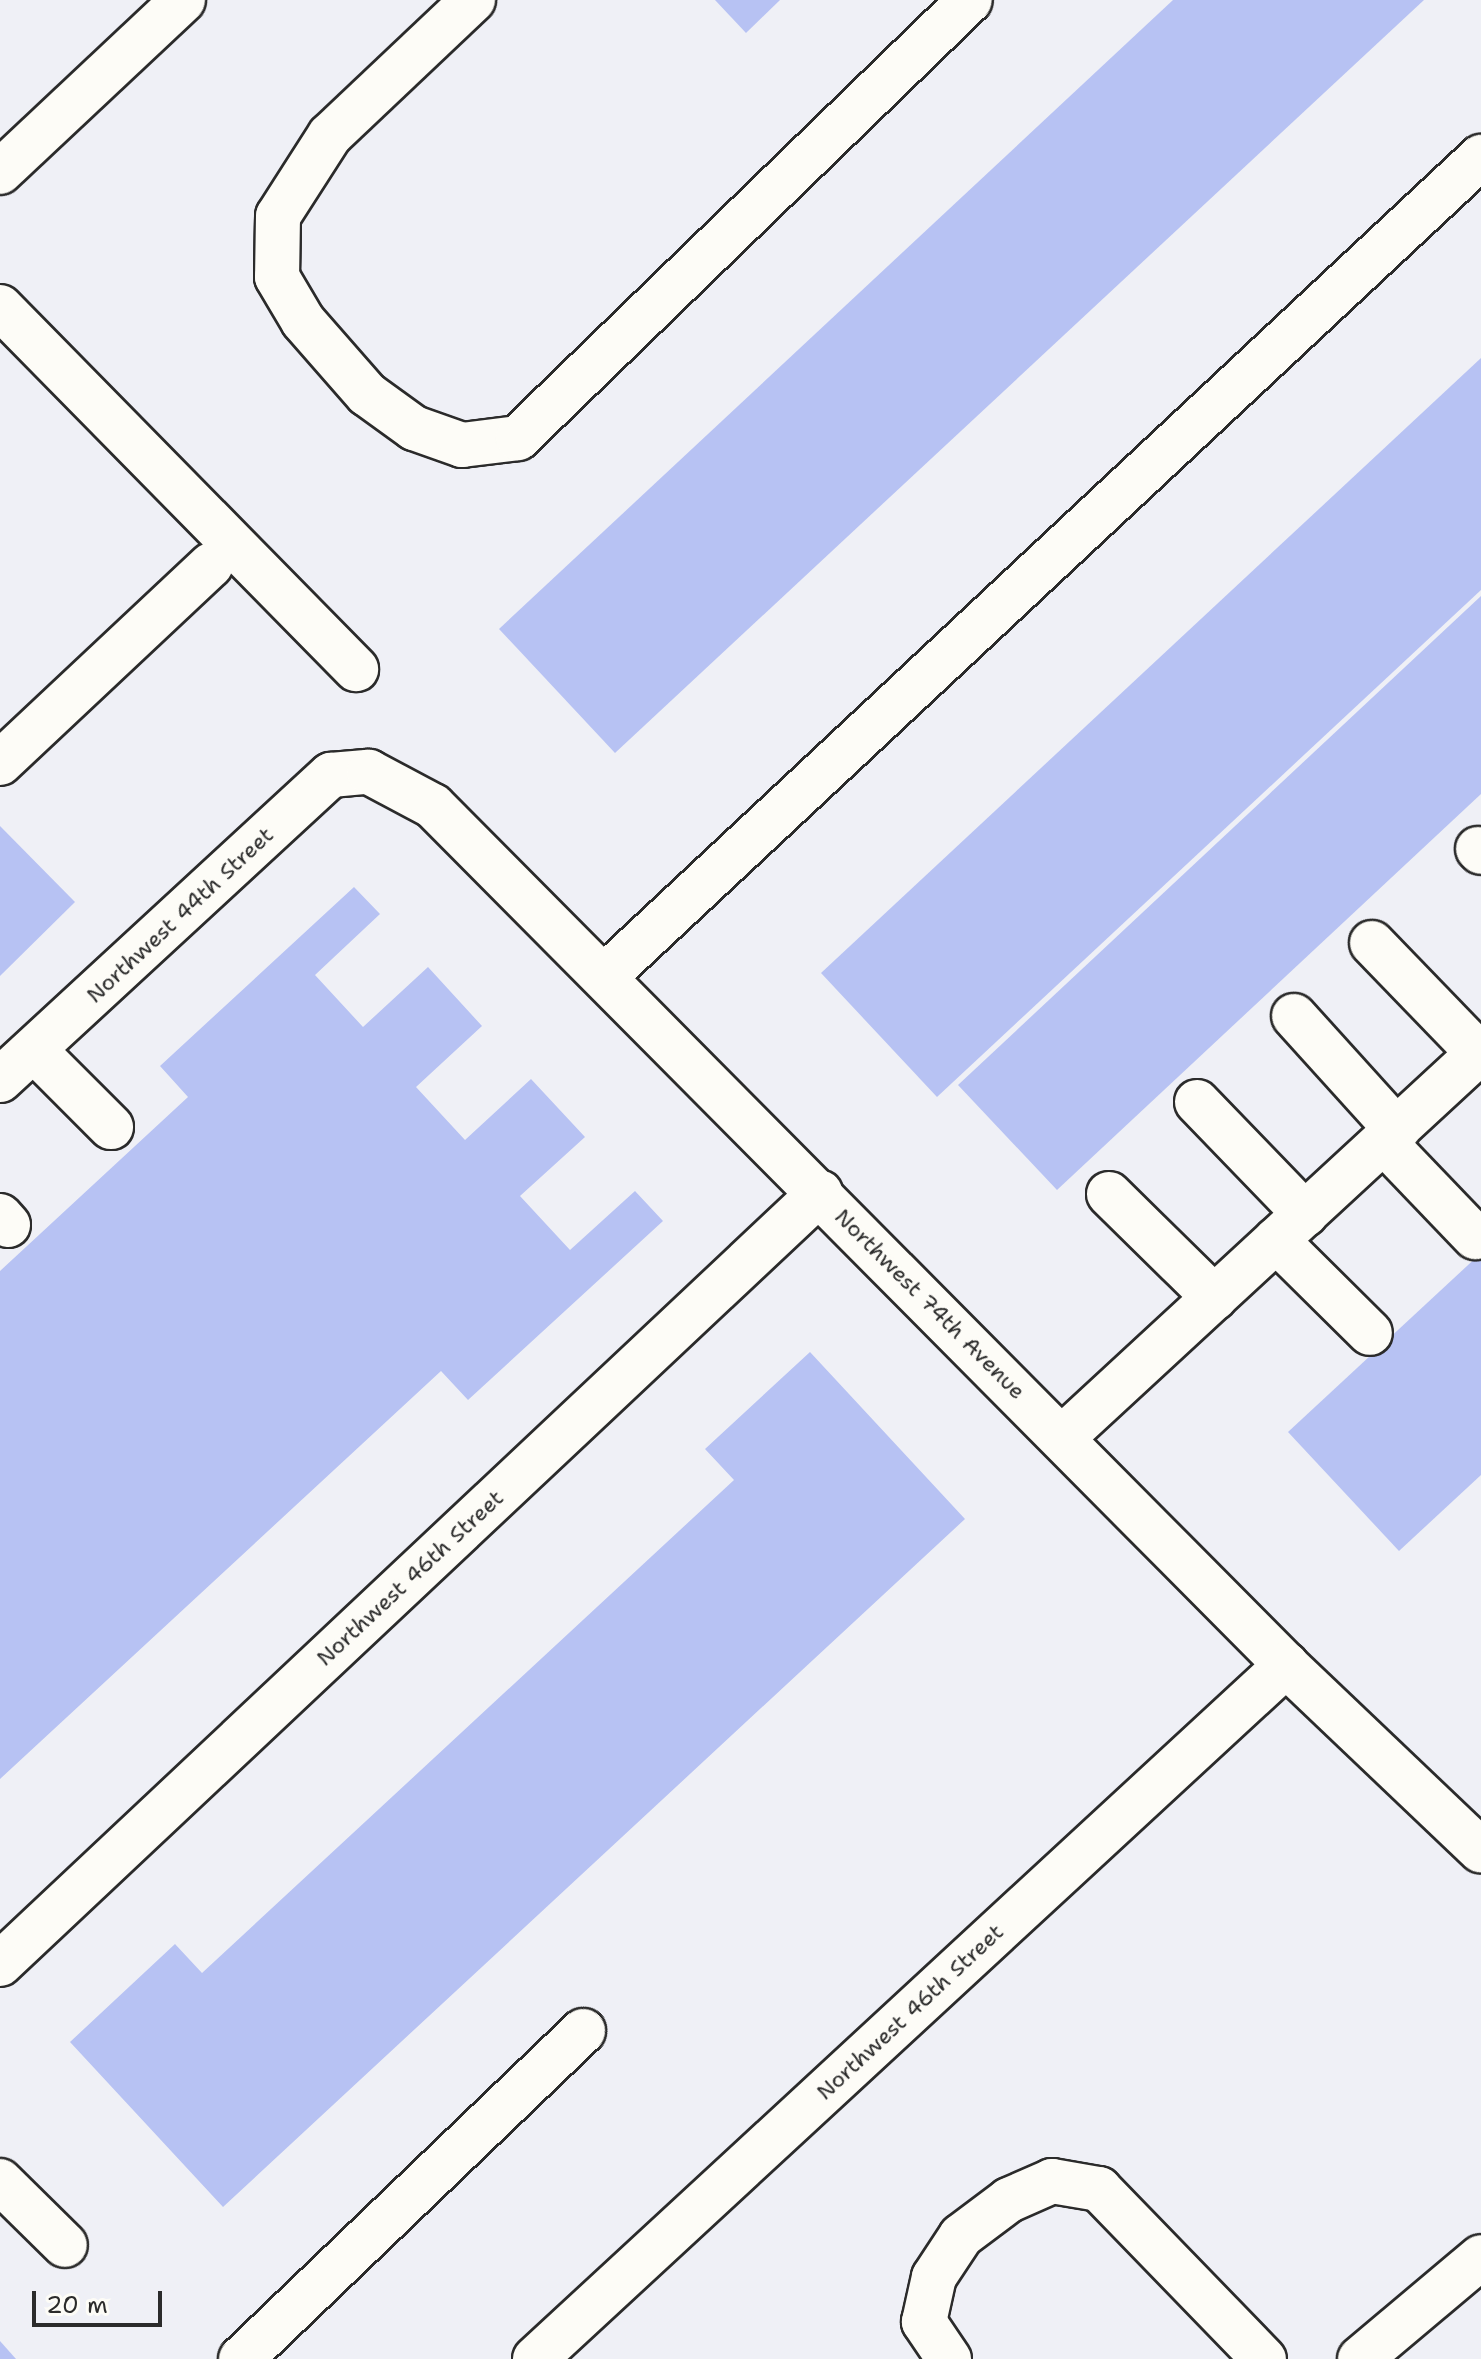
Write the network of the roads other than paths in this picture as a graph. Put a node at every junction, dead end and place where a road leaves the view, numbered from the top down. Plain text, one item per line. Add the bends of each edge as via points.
1 (183, 0) edge
2 (473, 0) edge
3 (970, 0) edge
4 (1481, 157) edge
5 (0, 172) edge
6 (0, 307) edge
7 (211, 565) dead end
8 (356, 669) dead end
9 (0, 763) edge
10 (369, 772) joint
11 (1372, 943) dead end
12 (604, 977) junction
13 (1294, 1016) dead end
14 (34, 1050) junction
15 (1480, 1053) edge
16 (0, 1080) edge
17 (1197, 1102) dead end
18 (111, 1127) dead end
19 (1390, 1136) junction
20 (820, 1193) junction
21 (1109, 1194) dead end
22 (1290, 1227) junction
23 (1475, 1237) dead end
24 (1215, 1298) junction
25 (1370, 1333) dead end
26 (1062, 1438) junction
27 (1286, 1665) junction
28 (1481, 1851) edge
29 (0, 1964) edge
30 (583, 2031) dead end
31 (0, 2181) edge
32 (65, 2245) dead end
33 (1481, 2257) edge
34 (241, 2359) edge
35 (535, 2359) edge
36 (949, 2359) edge
37 (1264, 2359) edge
38 (1360, 2359) edge

1 - 5 street
2 - 3 street via 330,135 278,216 277,277 303,321 367,394 414,428 462,445 518,438
4 - 12 street
6 - 8 street
7 - 9 street
10 - 12 street, Northwest 74th Avenue via 433,806
10 - 14 street, Northwest 44th Street via 331,775
11 - 15 street
12 - 20 street, Northwest 74th Avenue
13 - 19 street
14 - 16 street, Northwest 44th Street
14 - 18 street
15 - 19 street
17 - 22 street
19 - 22 street
19 - 23 street
20 - 26 street, Northwest 74th Avenue
20 - 29 street, Northwest 46th Street
21 - 24 street
22 - 24 street
22 - 25 street
24 - 26 street
26 - 27 street, Northwest 74th Avenue
27 - 28 street, Northwest 74th Avenue
27 - 35 street, Northwest 46th Street
30 - 34 street
31 - 32 street
33 - 38 street
36 - 37 street via 924,2322 934,2277 961,2236 1009,2200 1052,2181 1099,2189

